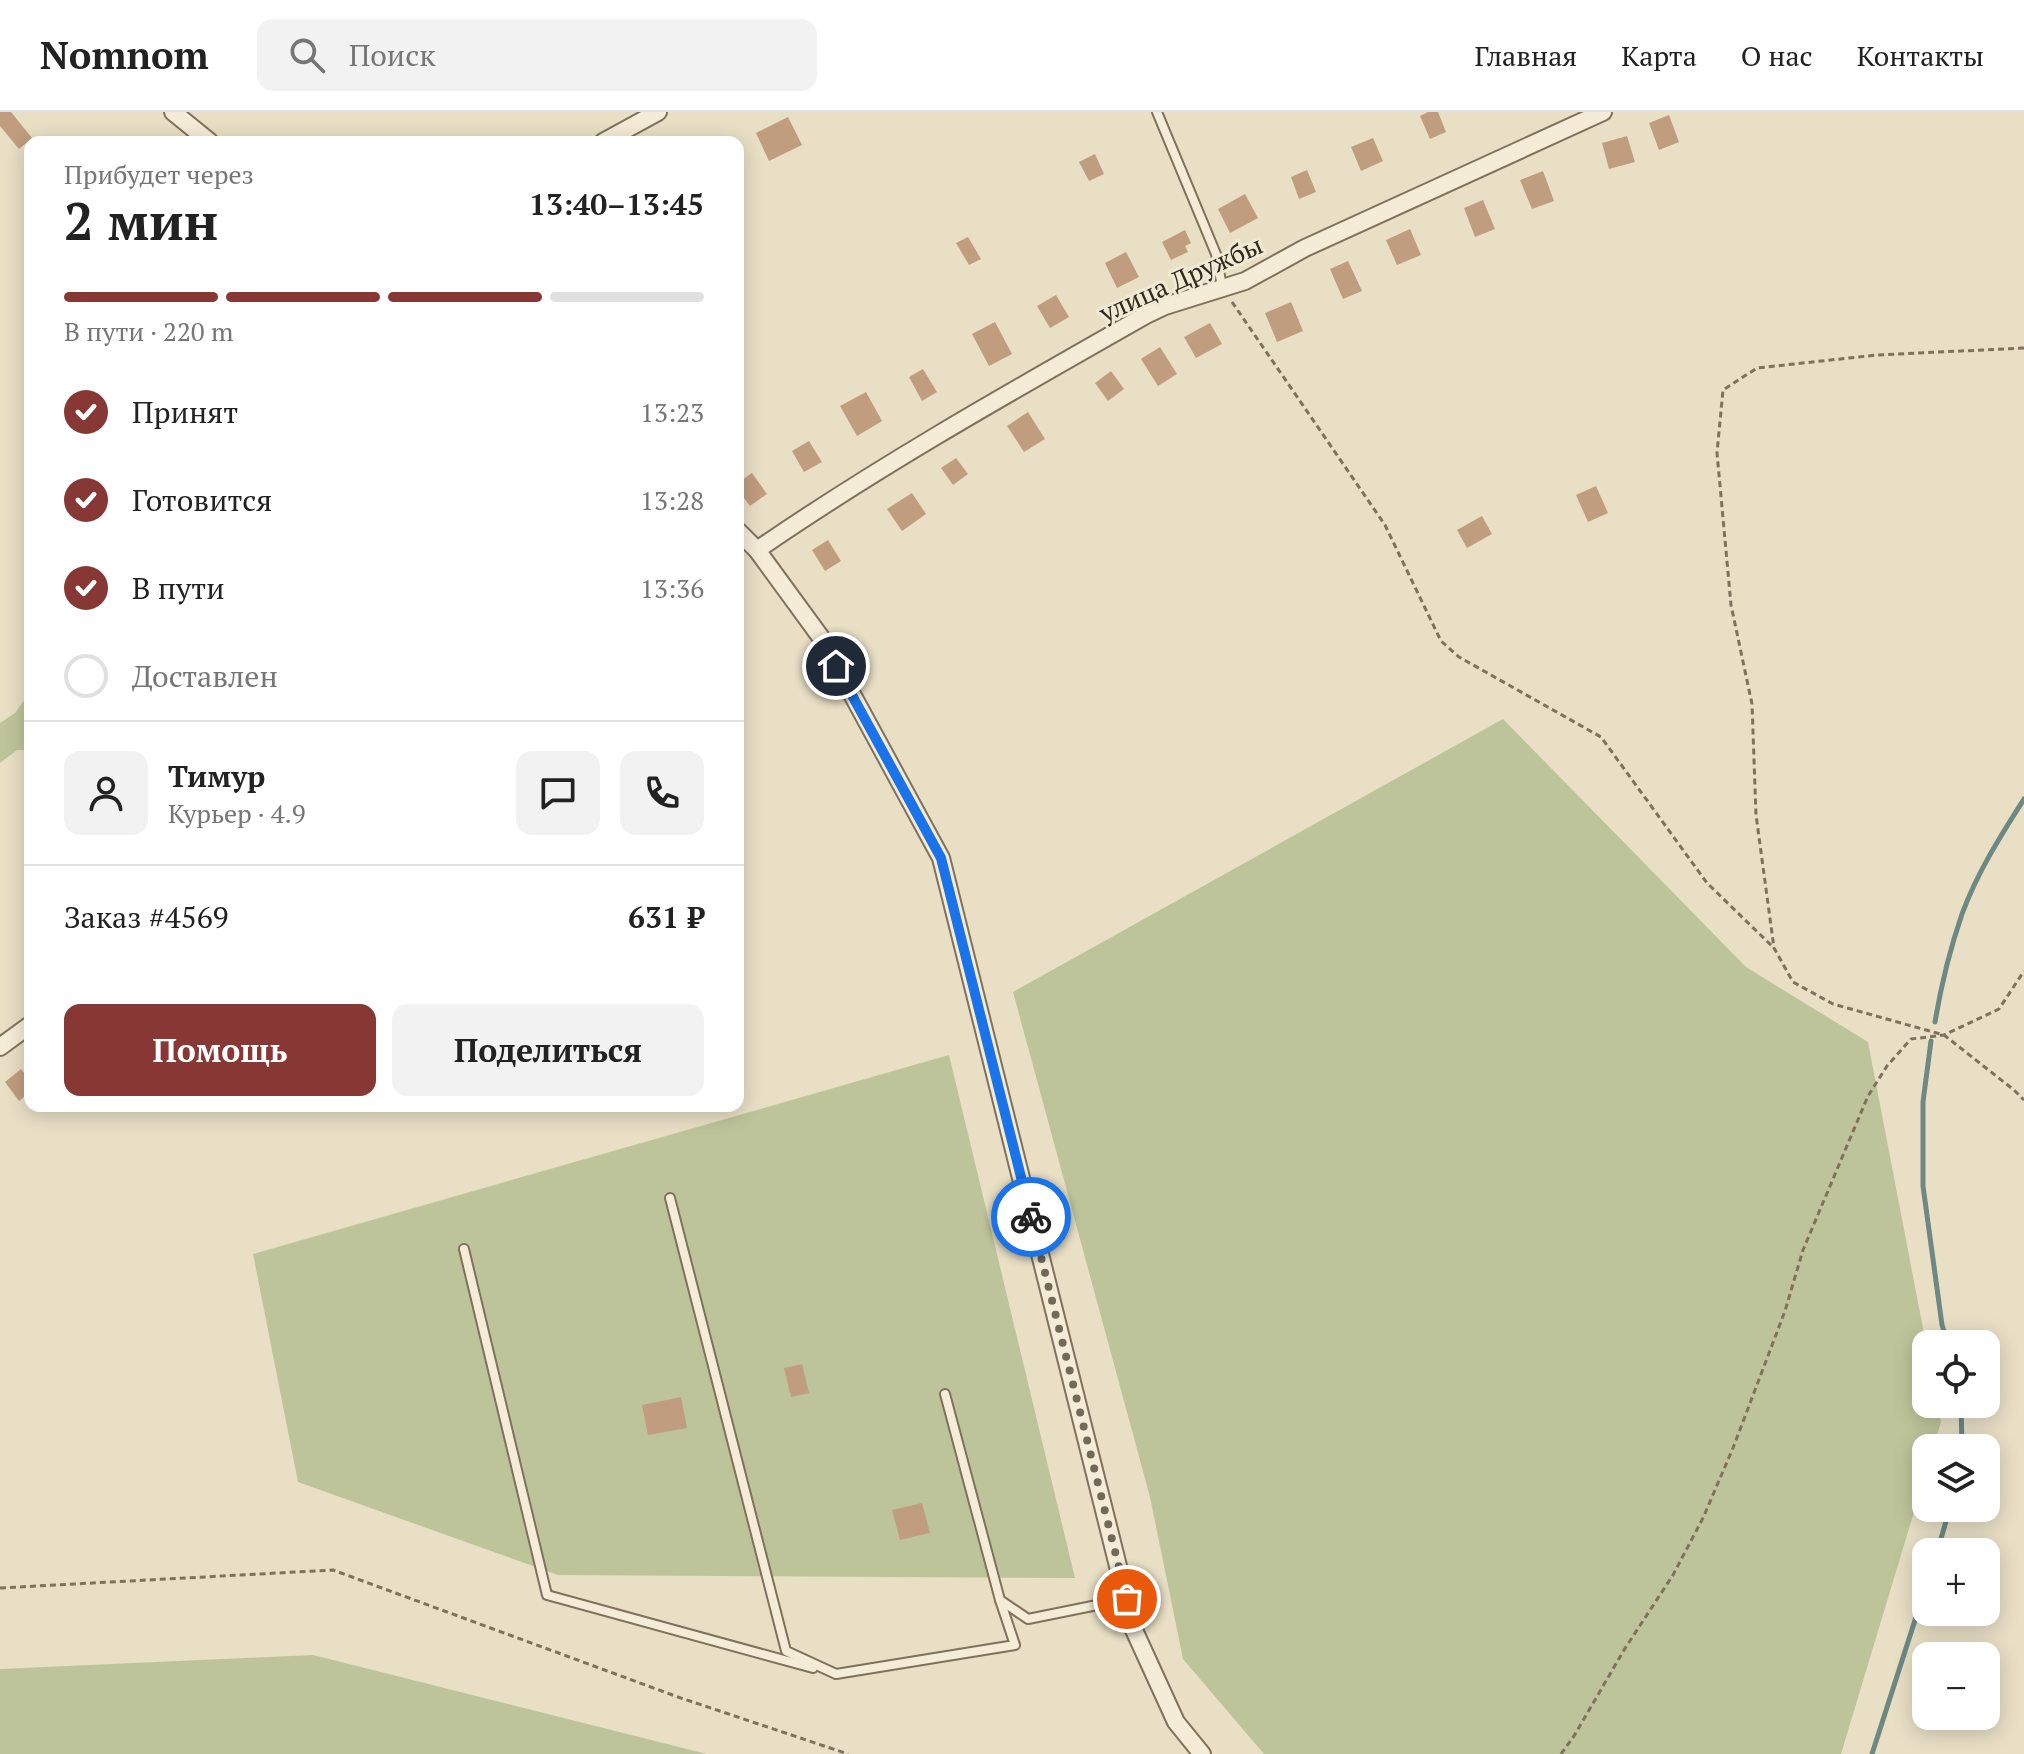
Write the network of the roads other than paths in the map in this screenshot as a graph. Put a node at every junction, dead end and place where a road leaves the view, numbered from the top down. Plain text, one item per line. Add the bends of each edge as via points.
1 (173, 112) edge
2 (658, 112) edge
3 (1157, 112) edge
4 (1603, 112) edge
5 (203, 136) edge
6 (614, 136) edge
7 (1222, 288) junction
8 (744, 537) edge
9 (757, 550) junction
10 (24, 1029) edge
11 (0, 1047) edge
12 (670, 1198) dead end
13 (464, 1249) dead end
14 (945, 1394) dead end
15 (1127, 1599) junction
16 (1000, 1600) junction
17 (836, 1674) junction
18 (1202, 1754) edge

1 - 5 street
2 - 6 street
3 - 7 lane via 1216,254
4 - 7 street, улица Дружбы
7 - 9 street, улица Дружбы via 1146,315 945,429
8 - 9 street
9 - 15 street via 822,639 941,858
10 - 11 street
12 - 17 lane via 786,1651
13 - 17 lane via 547,1595
14 - 16 lane
15 - 16 lane via 1028,1619
15 - 18 street via 1134,1630 1176,1722
16 - 17 lane via 1015,1645

